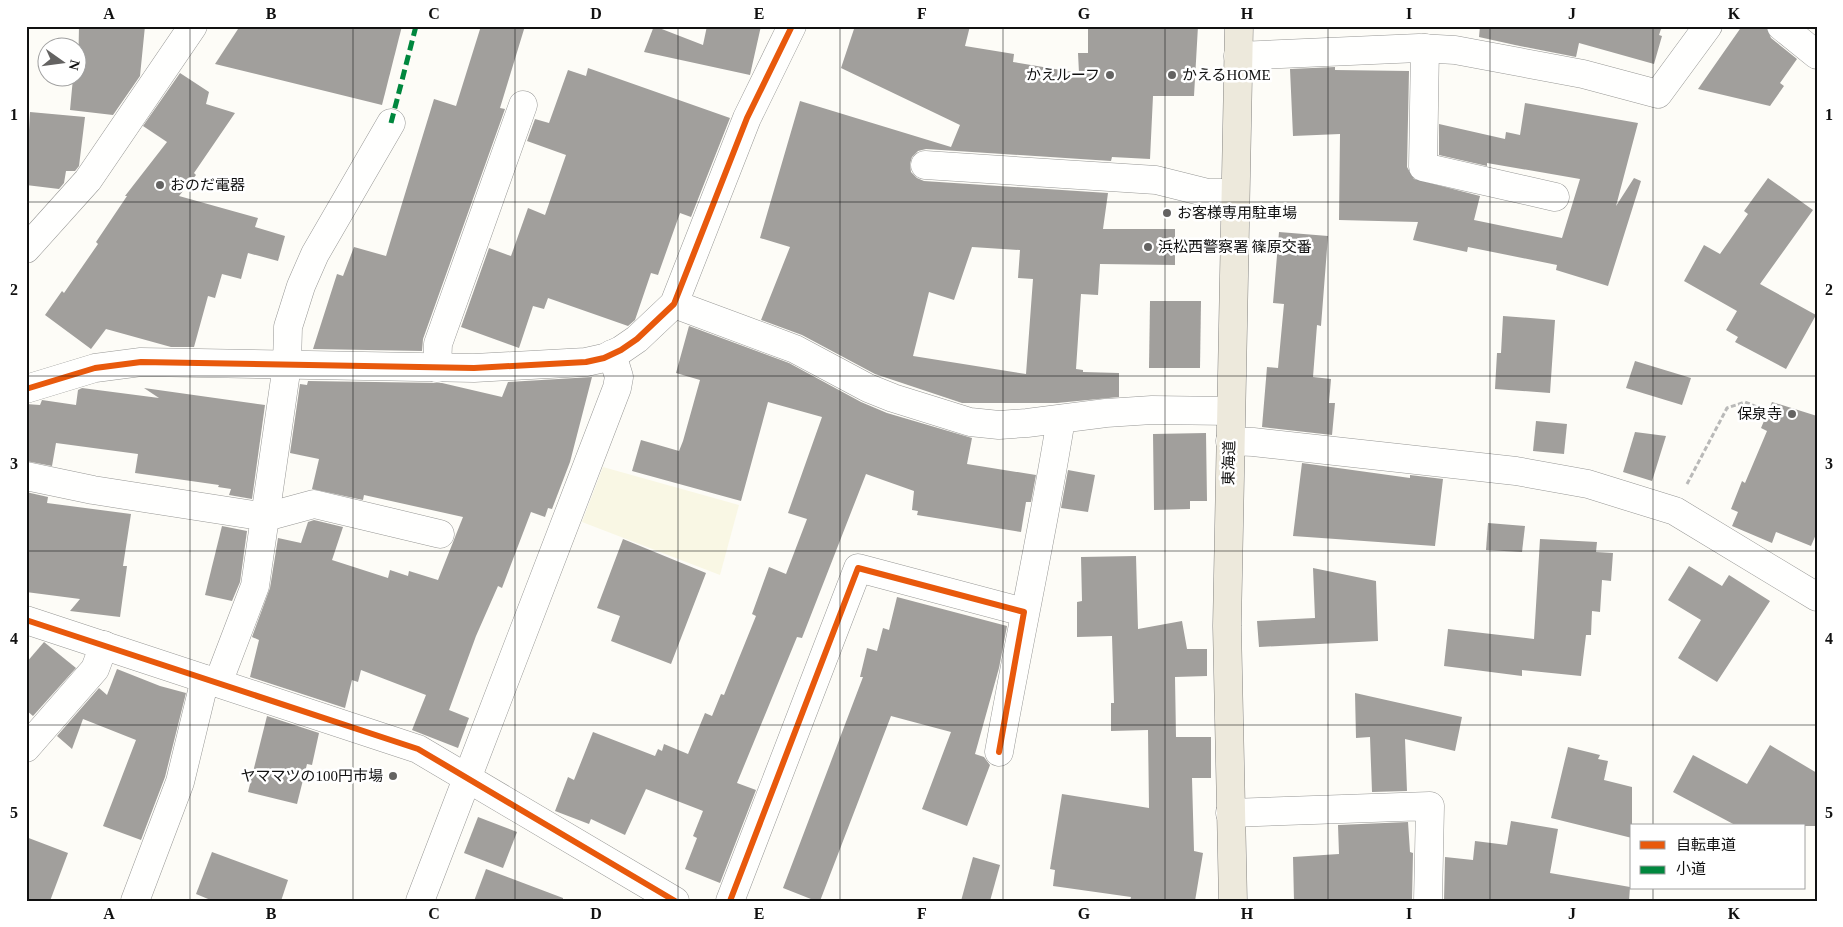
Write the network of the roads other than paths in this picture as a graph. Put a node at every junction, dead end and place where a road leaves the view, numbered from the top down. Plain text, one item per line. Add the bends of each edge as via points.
1 (193, 26) edge
2 (792, 26) edge
3 (1239, 26) edge
4 (1708, 26) edge
5 (1781, 26) edge
6 (1426, 48) junction
7 (1817, 55) edge
8 (1238, 56) junction
9 (523, 105) dead end
10 (391, 123) dead end
11 (925, 165) dead end
12 (1234, 193) junction
13 (1555, 196) dead end
14 (26, 249) edge
15 (674, 304) junction
16 (612, 354) junction
17 (287, 365) junction
18 (438, 368) junction
19 (26, 389) edge
20 (1230, 411) junction
21 (1061, 419) junction
22 (1230, 441) junction
23 (26, 476) edge
24 (266, 516) junction
25 (440, 534) dead end
26 (1817, 598) edge
27 (1024, 612) junction
28 (26, 620) edge
29 (104, 645) junction
30 (212, 681) junction
31 (26, 748) edge
32 (999, 752) dead end
33 (467, 778) junction
34 (1230, 813) junction
35 (135, 901) edge
36 (420, 901) edge
37 (675, 901) edge
38 (730, 901) edge
39 (1233, 901) edge
40 (1428, 901) edge

1 - 14 street via 88,180
2 - 15 street via 747,118
3 - 8 main road, 東海道
4 - 6 street via 1658,94 1473,52
5 - 7 street
6 - 8 street
6 - 13 street via 1424,167
8 - 12 main road, 東海道
9 - 18 street via 438,344
10 - 17 street via 306,269 288,327
11 - 12 street via 1156,180 1208,193
12 - 20 main road, 東海道
15 - 16 street via 637,339
15 - 21 street via 796,349 868,388 942,415 999,425
16 - 18 street via 586,362
16 - 33 street via 619,377 617,388
17 - 18 street
17 - 19 street via 118,364
17 - 24 street
20 - 21 street via 1137,411
20 - 22 main road, 東海道
21 - 27 street via 1042,537
22 - 26 street via 1534,474 1588,484 1672,510
22 - 34 main road, 東海道 via 1227,676
23 - 24 street via 93,490
24 - 25 street via 314,504
24 - 30 street via 255,586
27 - 32 street
27 - 38 street via 858,568
28 - 29 street
29 - 30 street
29 - 31 street via 96,669
30 - 33 street via 418,749
30 - 35 street via 180,782
33 - 36 street
33 - 37 street
34 - 39 main road, 東海道
34 - 40 street via 1430,806

